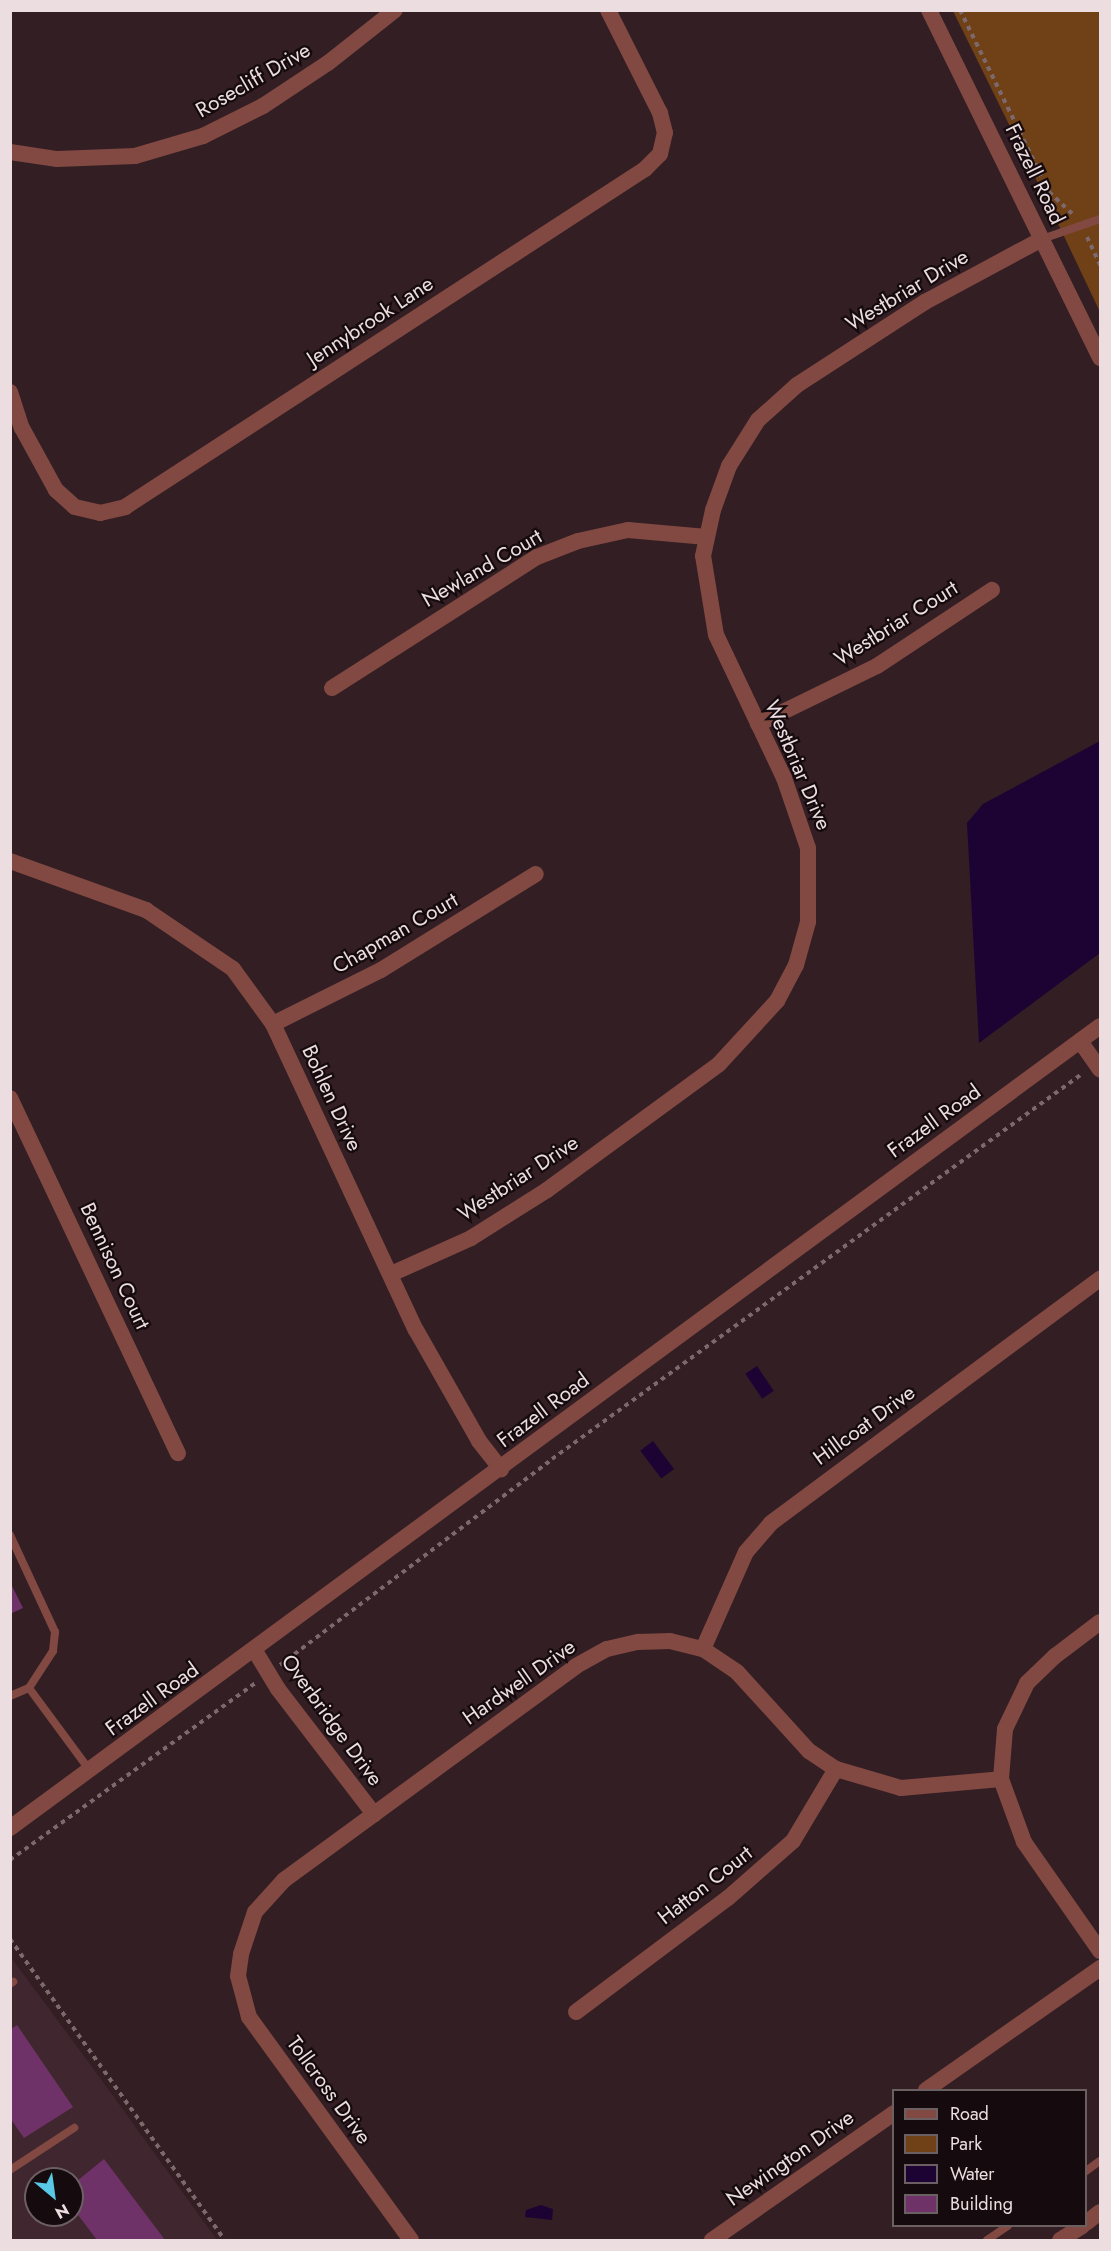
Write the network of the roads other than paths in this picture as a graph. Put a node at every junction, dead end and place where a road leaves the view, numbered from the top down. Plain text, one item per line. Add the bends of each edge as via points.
1 (395, 10) edge
2 (608, 10) edge
3 (929, 10) edge
4 (10, 152) edge
5 (1101, 219) edge
6 (1042, 238) junction
7 (1101, 358) edge
8 (10, 392) edge
9 (707, 537) junction
10 (992, 590) dead end
11 (332, 688) dead end
12 (758, 724) junction
13 (10, 861) edge
14 (536, 874) dead end
15 (273, 1024) junction
16 (1101, 1026) edge
17 (1080, 1041) junction
18 (1098, 1067) edge
19 (10, 1098) edge
20 (391, 1274) junction
21 (1101, 1279) edge
22 (178, 1453) dead end
23 (501, 1469) junction
24 (10, 1535) edge
25 (1101, 1623) edge
26 (703, 1649) junction
27 (255, 1651) junction
28 (29, 1688) junction
29 (10, 1696) edge
30 (836, 1769) junction
31 (91, 1772) junction
32 (1000, 1779) junction
33 (374, 1814) junction
34 (10, 1828) edge
35 (1101, 1951) edge
36 (241, 1954) joint
37 (1101, 1968) edge
38 (576, 2012) dead end
39 (929, 2089) edge
40 (892, 2114) edge
41 (74, 2128) dead end
42 (1101, 2161) edge
43 (10, 2170) edge
44 (1087, 2170) edge
45 (1101, 2212) edge
46 (1087, 2222) edge
47 (1007, 2227) edge
48 (1081, 2227) edge
49 (411, 2241) edge
50 (712, 2241) edge
51 (987, 2241) edge
52 (1060, 2241) edge

1 - 4 street, Rosecliff Drive via 328,63 263,106 203,136 135,156 57,159
2 - 8 street, Jennybrook Lane via 660,112 665,133 660,154 645,170 124,507 91,511 75,507 56,490 22,428
3 - 6 street, Frazell Road
5 - 6 lane
6 - 7 street, Frazell Road
6 - 9 street, Westbriar Drive via 925,302 797,384 758,420 729,466
9 - 11 street, Newland Court via 628,530 578,541 537,556
9 - 12 street, Westbriar Drive via 704,556 716,635
10 - 12 street, Westbriar Court via 877,666
12 - 20 street, Westbriar Drive via 798,814 808,848 811,884 808,922 796,965 777,1001 719,1064 539,1196 479,1233
13 - 15 street, Bohlen Drive via 147,910 233,969
14 - 15 street, Chapman Court via 381,970
15 - 20 street, Bohlen Drive
16 - 17 street, Frazell Road
17 - 18 street
17 - 23 street, Frazell Road
19 - 22 street, Bennison Court
20 - 23 street, Bohlen Drive via 416,1330 479,1441
21 - 26 street, Hillcoat Drive via 771,1523 746,1552
23 - 27 street, Frazell Road
24 - 28 lane via 55,1632 53,1652
25 - 32 street via 1055,1656 1027,1683 1005,1729
26 - 30 street, Hardwell Drive via 737,1672 809,1751
26 - 33 street, Hardwell Drive via 649,1641 608,1649 576,1666
27 - 31 street, Frazell Road
27 - 33 street, Overbridge Drive
28 - 29 lane
28 - 31 lane
30 - 32 street, Hardwell Drive via 901,1788
30 - 38 street, Hatton Court via 793,1841 728,1898
31 - 34 street, Frazell Road
32 - 35 street via 1024,1842
33 - 36 street, Hardwell Drive via 284,1880 255,1912
36 - 49 street, Tollcross Drive via 238,1976 249,2016
37 - 39 street
40 - 50 street, Newington Drive
41 - 43 lane
42 - 44 lane
45 - 46 street
47 - 51 lane
48 - 52 street

